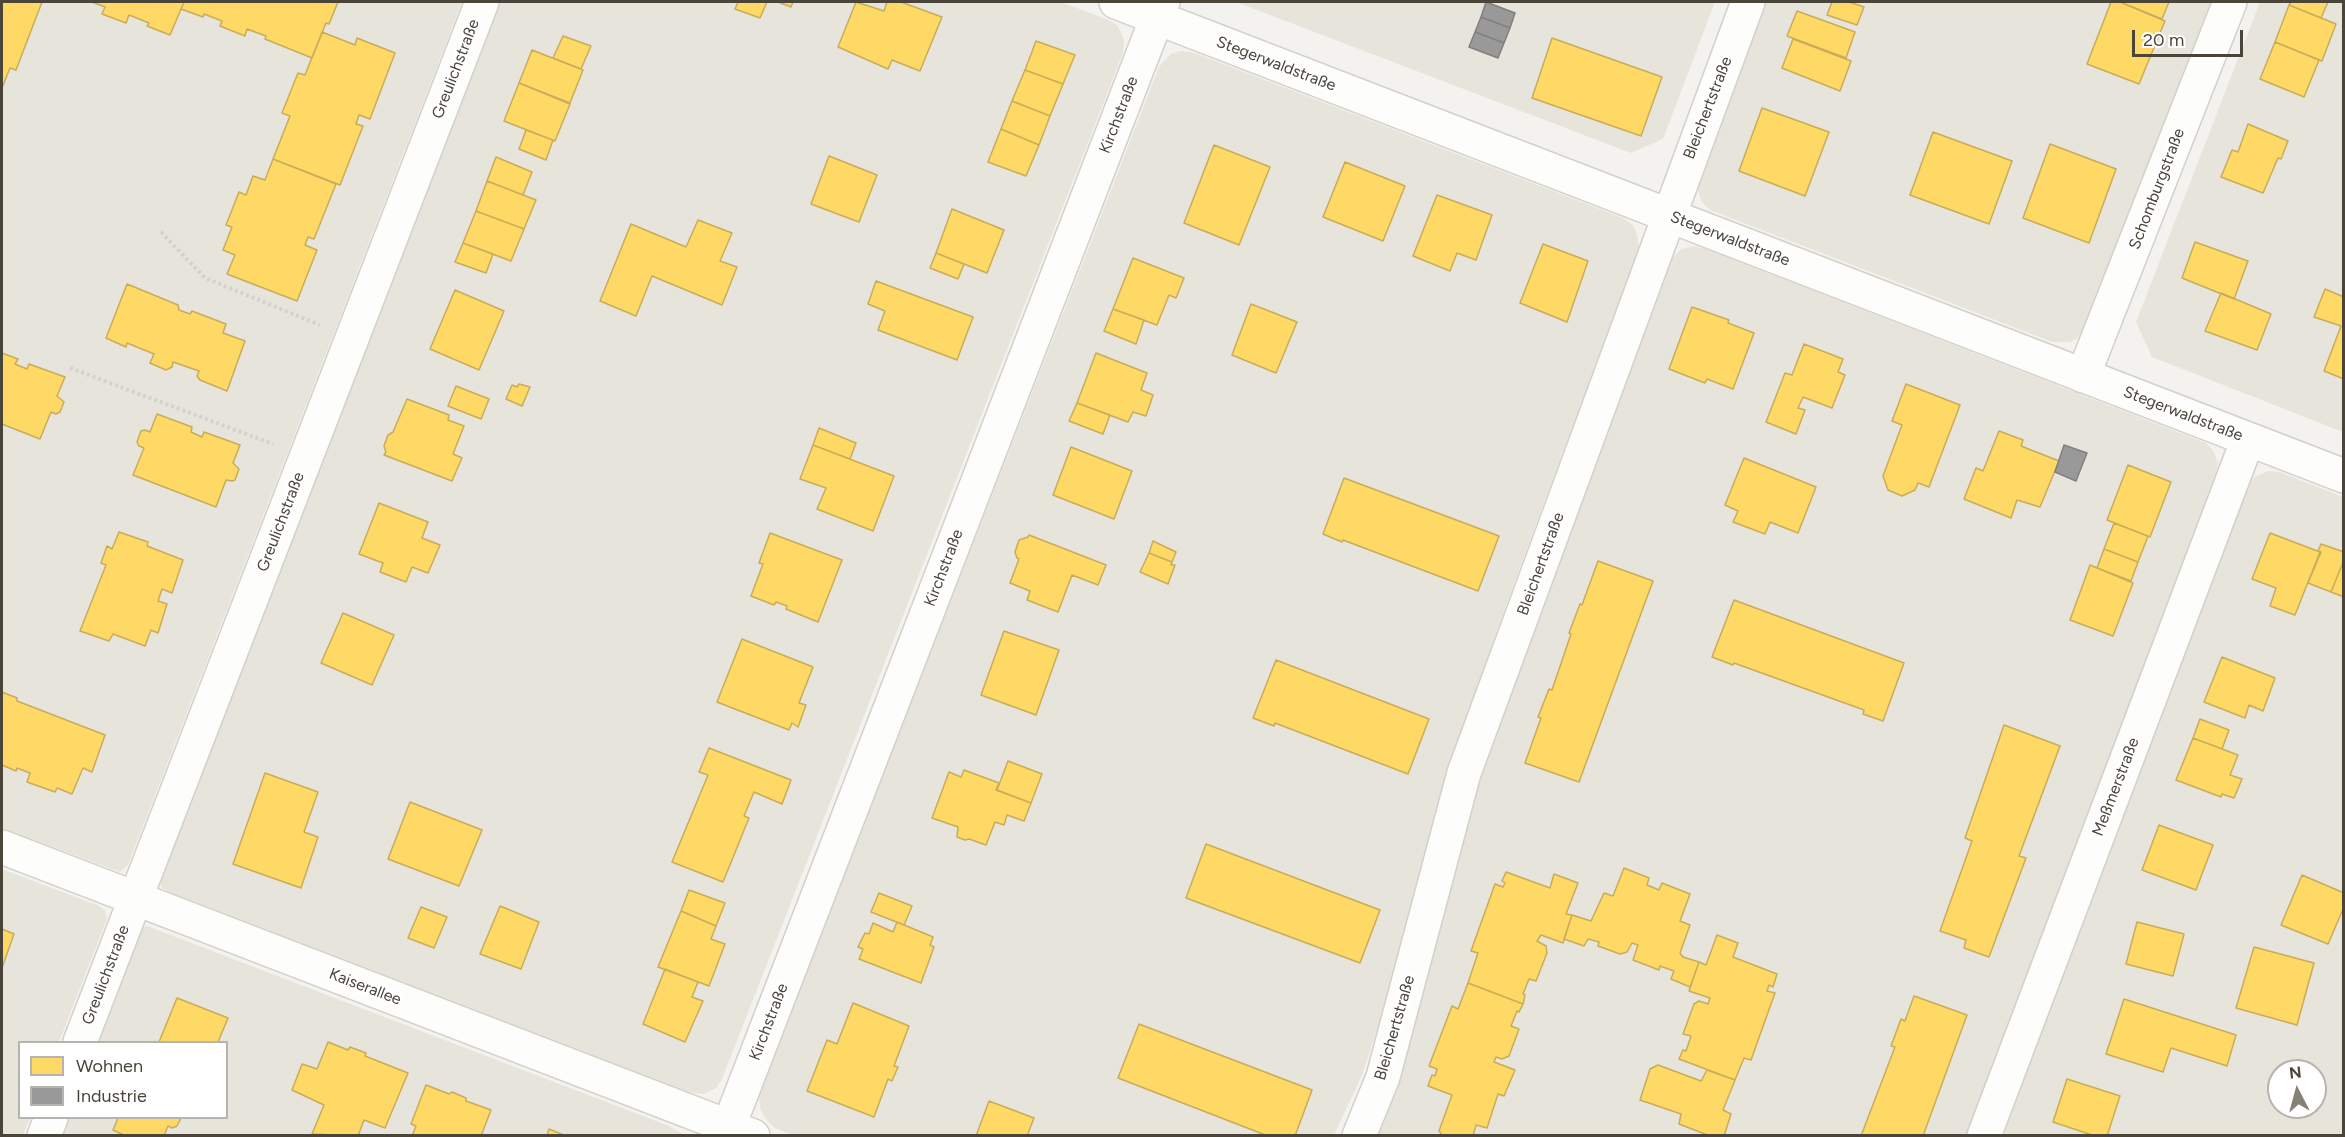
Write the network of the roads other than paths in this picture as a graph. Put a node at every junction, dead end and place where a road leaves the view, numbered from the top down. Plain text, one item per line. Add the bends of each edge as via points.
1 (482, 2) edge
2 (1116, 2) edge
3 (1748, 2) edge
4 (2230, 2) edge
5 (1160, 9) edge
6 (1668, 215) junction
7 (2084, 376) junction
8 (2248, 439) junction
9 (2343, 476) edge
10 (2, 847) edge
11 (136, 899) junction
12 (80, 1041) edge
13 (51, 1119) edge
14 (735, 1132) edge
15 (44, 1136) edge
16 (1359, 1136) edge
17 (1984, 1136) edge

1 - 11 street, Greulichstraße
2 - 5 street, Stegerwaldstraße
3 - 6 street, Bleichertstraße
4 - 7 street, Schomburgstraße
5 - 6 street, Stegerwaldstraße
5 - 14 street, Kirchstraße
6 - 7 street, Stegerwaldstraße
6 - 16 street, Bleichertstraße via 1464,773 1383,1077
7 - 8 street, Stegerwaldstraße
8 - 9 street, Stegerwaldstraße
8 - 17 street, Meßmerstraße
10 - 11 street, Kaiserallee
11 - 12 street, Greulichstraße
11 - 14 street, Kaiserallee
13 - 15 street

